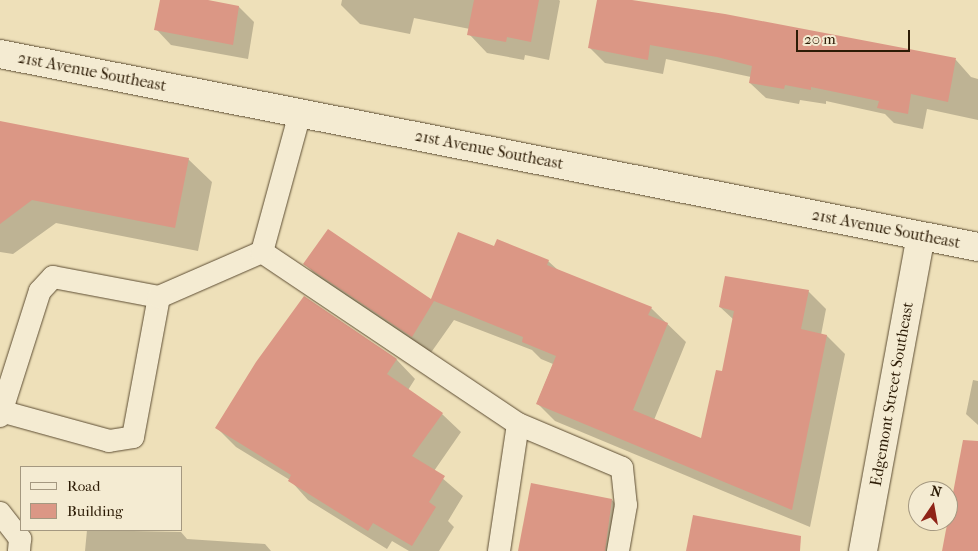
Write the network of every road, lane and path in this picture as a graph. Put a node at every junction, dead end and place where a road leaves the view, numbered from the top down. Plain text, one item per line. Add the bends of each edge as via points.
1 (0, 54) edge
2 (300, 113) junction
3 (921, 236) junction
4 (978, 247) edge
5 (262, 252) junction
6 (159, 297) junction
7 (2, 414) edge
8 (518, 424) junction
9 (0, 512) edge
10 (19, 551) edge
11 (499, 551) edge
12 (618, 551) edge
13 (863, 551) edge

1 - 2 street, 21st Avenue Southeast
2 - 3 street, 21st Avenue Southeast
2 - 5 lane
3 - 4 street, 21st Avenue Southeast
3 - 13 street, Edgemont Street Southeast
5 - 6 lane
5 - 8 lane
6 - 7 lane via 53,277 40,291
6 - 7 lane via 133,437 109,441
8 - 11 lane
8 - 12 lane via 622,468 626,505
9 - 10 lane via 20,539

